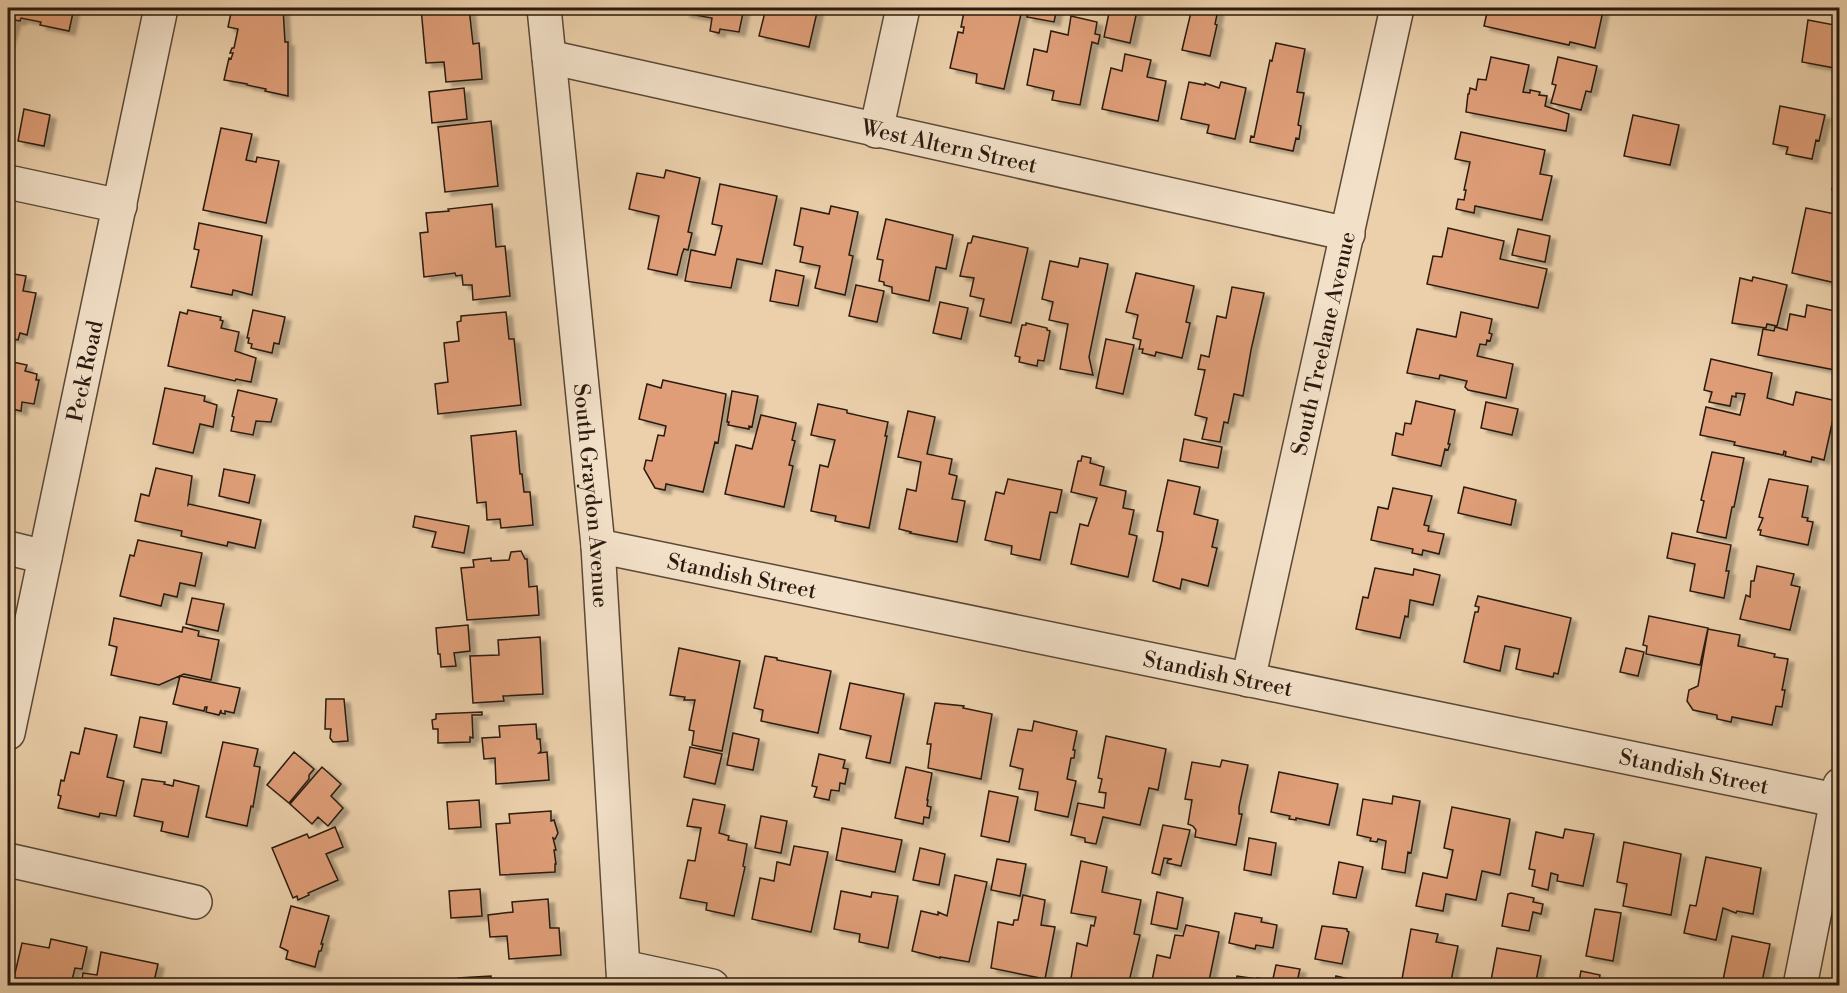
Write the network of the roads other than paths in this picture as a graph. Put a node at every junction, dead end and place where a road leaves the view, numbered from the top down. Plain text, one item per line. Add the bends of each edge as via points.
1 (161, 8) edge
2 (544, 8) edge
3 (903, 8) edge
4 (1397, 8) edge
5 (549, 57) junction
6 (876, 131) junction
7 (8, 182) edge
8 (120, 206) junction
9 (1348, 234) junction
10 (598, 546) junction
11 (8, 548) edge
12 (45, 557) junction
13 (1248, 680) junction
14 (8, 734) edge
15 (1838, 795) edge
16 (8, 860) edge
17 (195, 902) dead end
18 (624, 976) edge
19 (712, 986) edge
20 (1800, 986) edge

1 - 8 street, Peck Road
2 - 5 street, South Graydon Avenue
3 - 6 street
4 - 9 street, South Treelane Avenue
5 - 6 street, West Altern Street
5 - 10 street, South Graydon Avenue
6 - 9 street, West Altern Street
7 - 8 street
8 - 12 street, Peck Road
9 - 13 street, South Treelane Avenue
10 - 13 street, Standish Street
10 - 18 street, South Graydon Avenue
11 - 12 street
12 - 14 street, Peck Road
13 - 15 street, Standish Street
15 - 20 street
16 - 17 street
18 - 19 street

